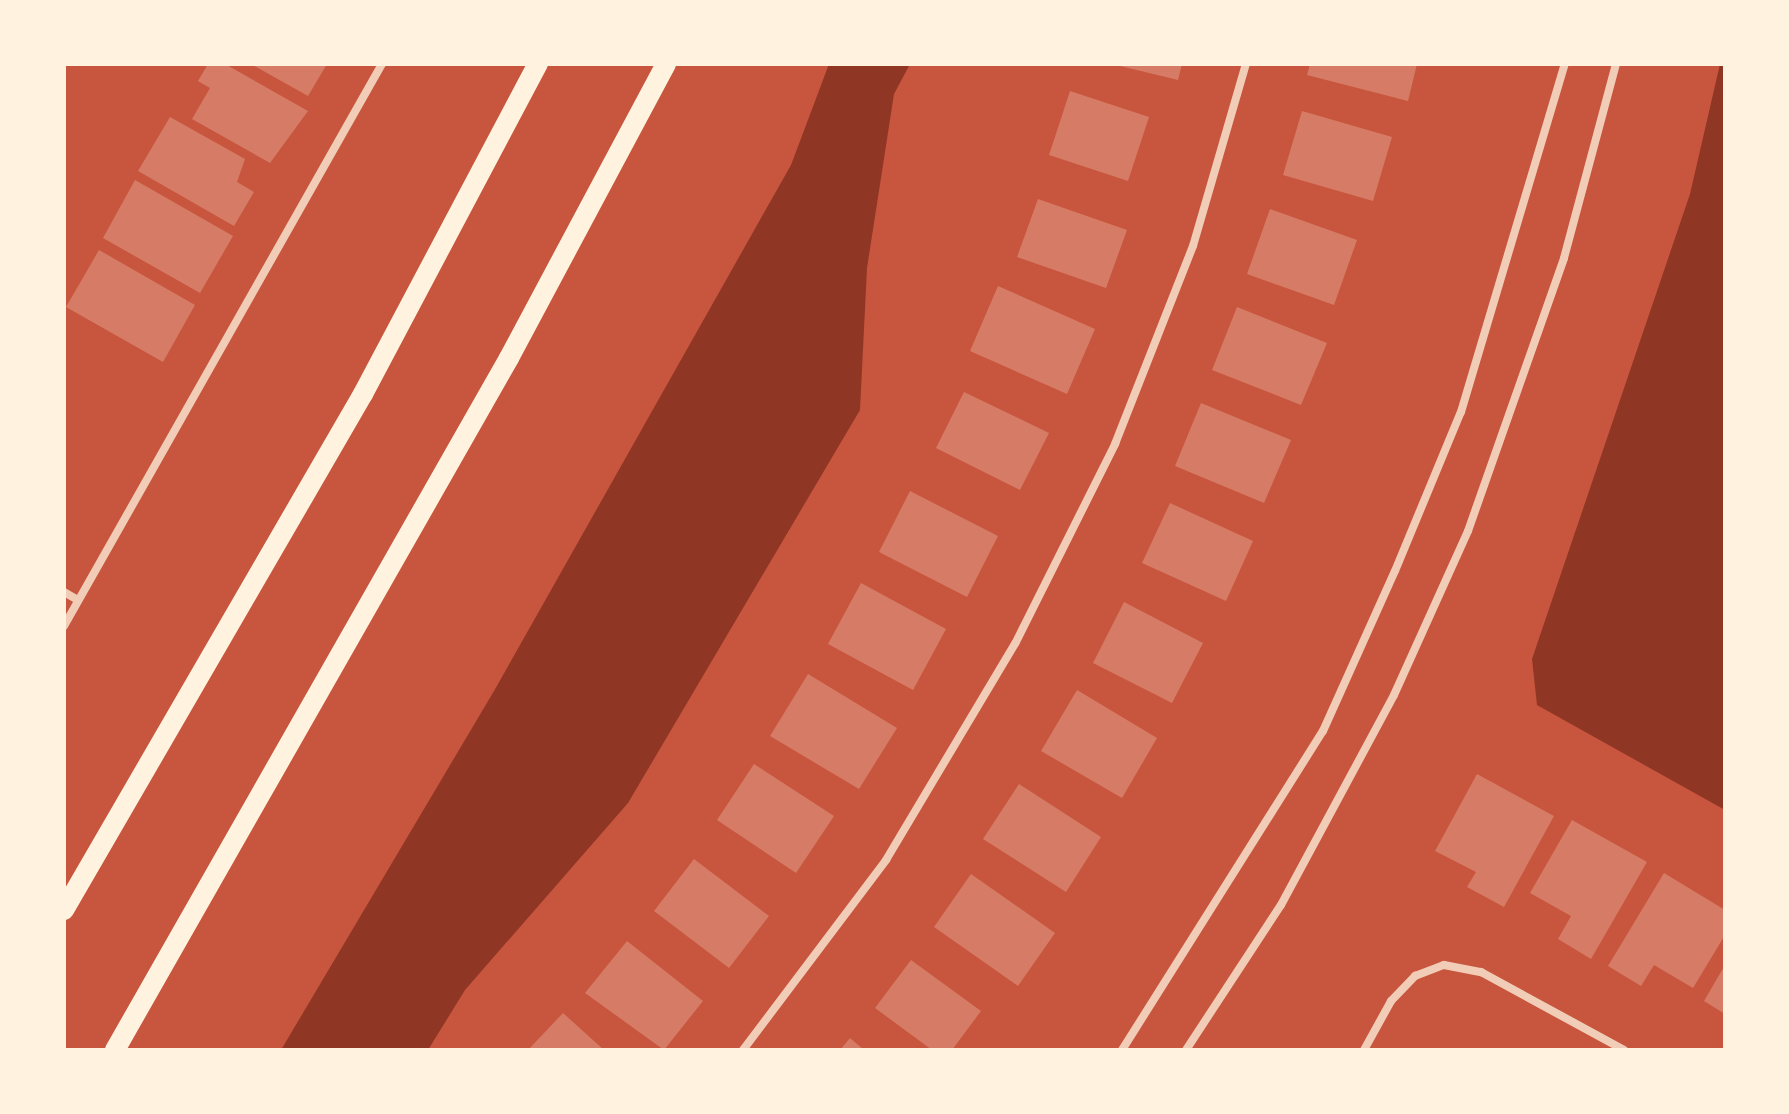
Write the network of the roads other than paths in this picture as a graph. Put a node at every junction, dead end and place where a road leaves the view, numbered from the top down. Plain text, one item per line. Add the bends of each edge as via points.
1 (382, 64) edge
2 (538, 64) edge
3 (666, 64) edge
4 (1246, 64) edge
5 (1565, 64) edge
6 (1616, 64) edge
7 (64, 592) edge
8 (78, 600) junction
9 (64, 626) edge
10 (64, 910) edge
11 (115, 1050) edge
12 (743, 1050) edge
13 (1122, 1050) edge
14 (1186, 1050) edge
15 (1364, 1050) edge
16 (1624, 1050) edge

1 - 8 street
2 - 10 main road via 363,394
3 - 11 main road via 509,358
4 - 12 street via 1193,246 1115,444 1015,644 886,860
5 - 13 street via 1461,412 1336,702 1252,851
6 - 14 street via 1564,258 1468,531 1394,695 1281,905
7 - 8 street
8 - 9 street
15 - 16 street via 1391,1001 1415,976 1444,965 1481,972

